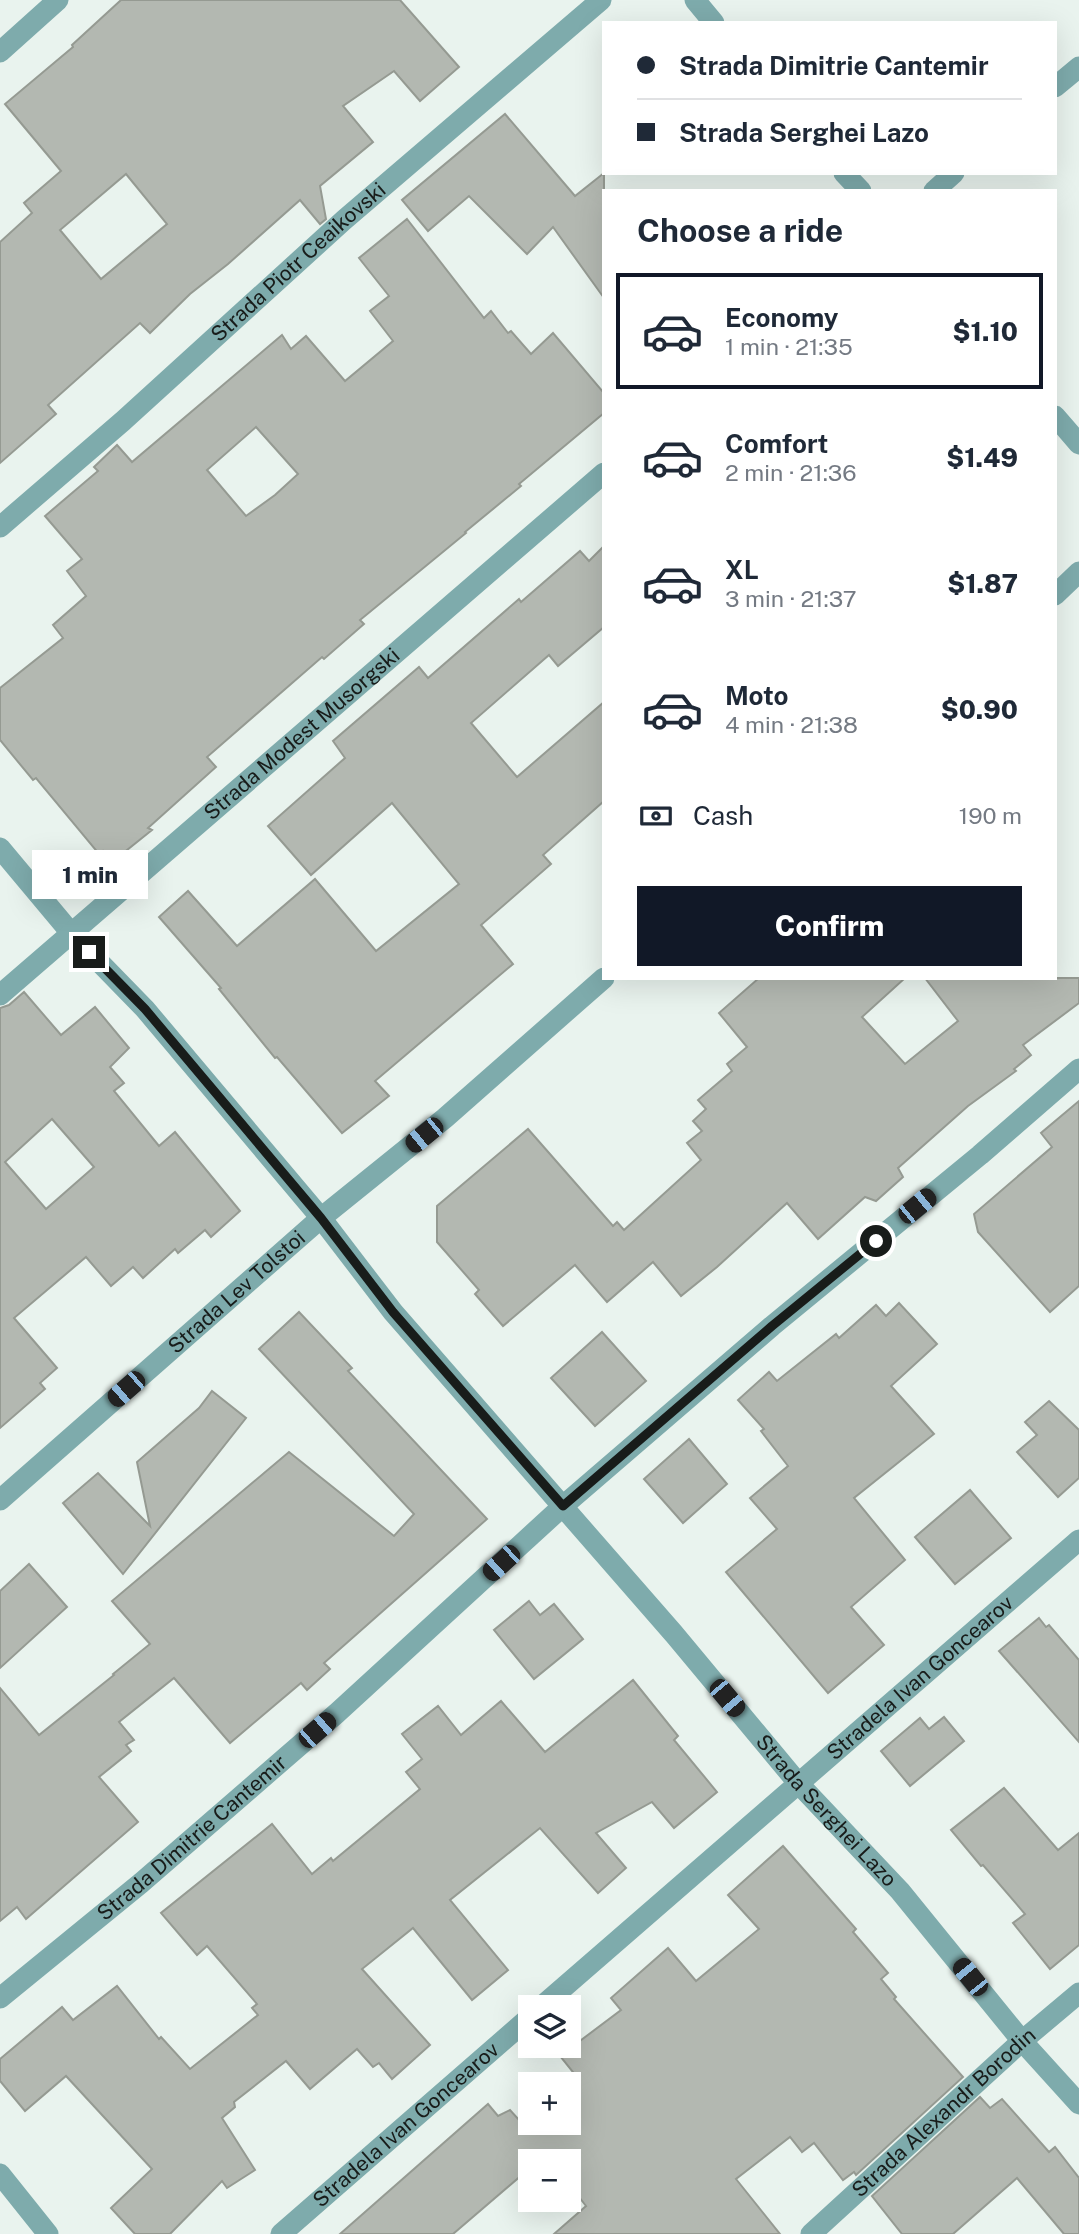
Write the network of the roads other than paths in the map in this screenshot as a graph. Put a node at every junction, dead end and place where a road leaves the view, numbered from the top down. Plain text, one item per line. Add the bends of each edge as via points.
1 (58, 0) edge
2 (601, 0) edge
3 (695, 0) edge
4 (712, 21) edge
5 (0, 52) edge
6 (1079, 67) edge
7 (1057, 86) edge
8 (846, 175) edge
9 (952, 175) edge
10 (859, 189) edge
11 (936, 189) edge
12 (1057, 418) edge
13 (1079, 444) edge
14 (602, 475) edge
15 (0, 527) edge
16 (1079, 572) edge
17 (1057, 593) edge
18 (0, 848) edge
19 (71, 933) junction
20 (602, 980) edge
21 (0, 995) edge
22 (1079, 1069) edge
23 (321, 1218) junction
24 (0, 1500) edge
25 (563, 1506) junction
26 (1079, 1540) edge
27 (798, 1783) junction
28 (1079, 1993) edge
29 (555, 1995) edge
30 (0, 1998) edge
31 (518, 2027) edge
32 (1022, 2041) junction
33 (1079, 2104) edge
34 (0, 2174) edge
35 (48, 2234) edge
36 (281, 2234) edge
37 (811, 2234) edge

1 - 5 street
2 - 15 street, Strada Piotr Ceaikovski via 344,220
3 - 4 street
6 - 7 street
8 - 10 street
9 - 11 street
12 - 13 street
14 - 19 street, Strada Modest Musorgski
16 - 17 street
18 - 19 street, Strada Serghei Lazo
19 - 21 street, Strada Modest Musorgski
19 - 23 street, Strada Serghei Lazo via 145,1009
20 - 23 street, Strada Lev Tolstoi
22 - 25 street, Strada Dimitrie Cantemir
23 - 24 street, Strada Lev Tolstoi
23 - 25 street, Strada Serghei Lazo via 393,1312
25 - 27 street, Strada Serghei Lazo
25 - 30 street, Strada Dimitrie Cantemir via 337,1713
26 - 27 street, Stradela Ivan Goncearov
27 - 29 street, Stradela Ivan Goncearov
27 - 32 street, Strada Serghei Lazo via 900,1892
28 - 32 street, Strada Alexandr Borodin
31 - 36 street, Stradela Ivan Goncearov
32 - 33 street, Strada Serghei Lazo
32 - 37 street, Strada Alexandr Borodin
34 - 35 street

